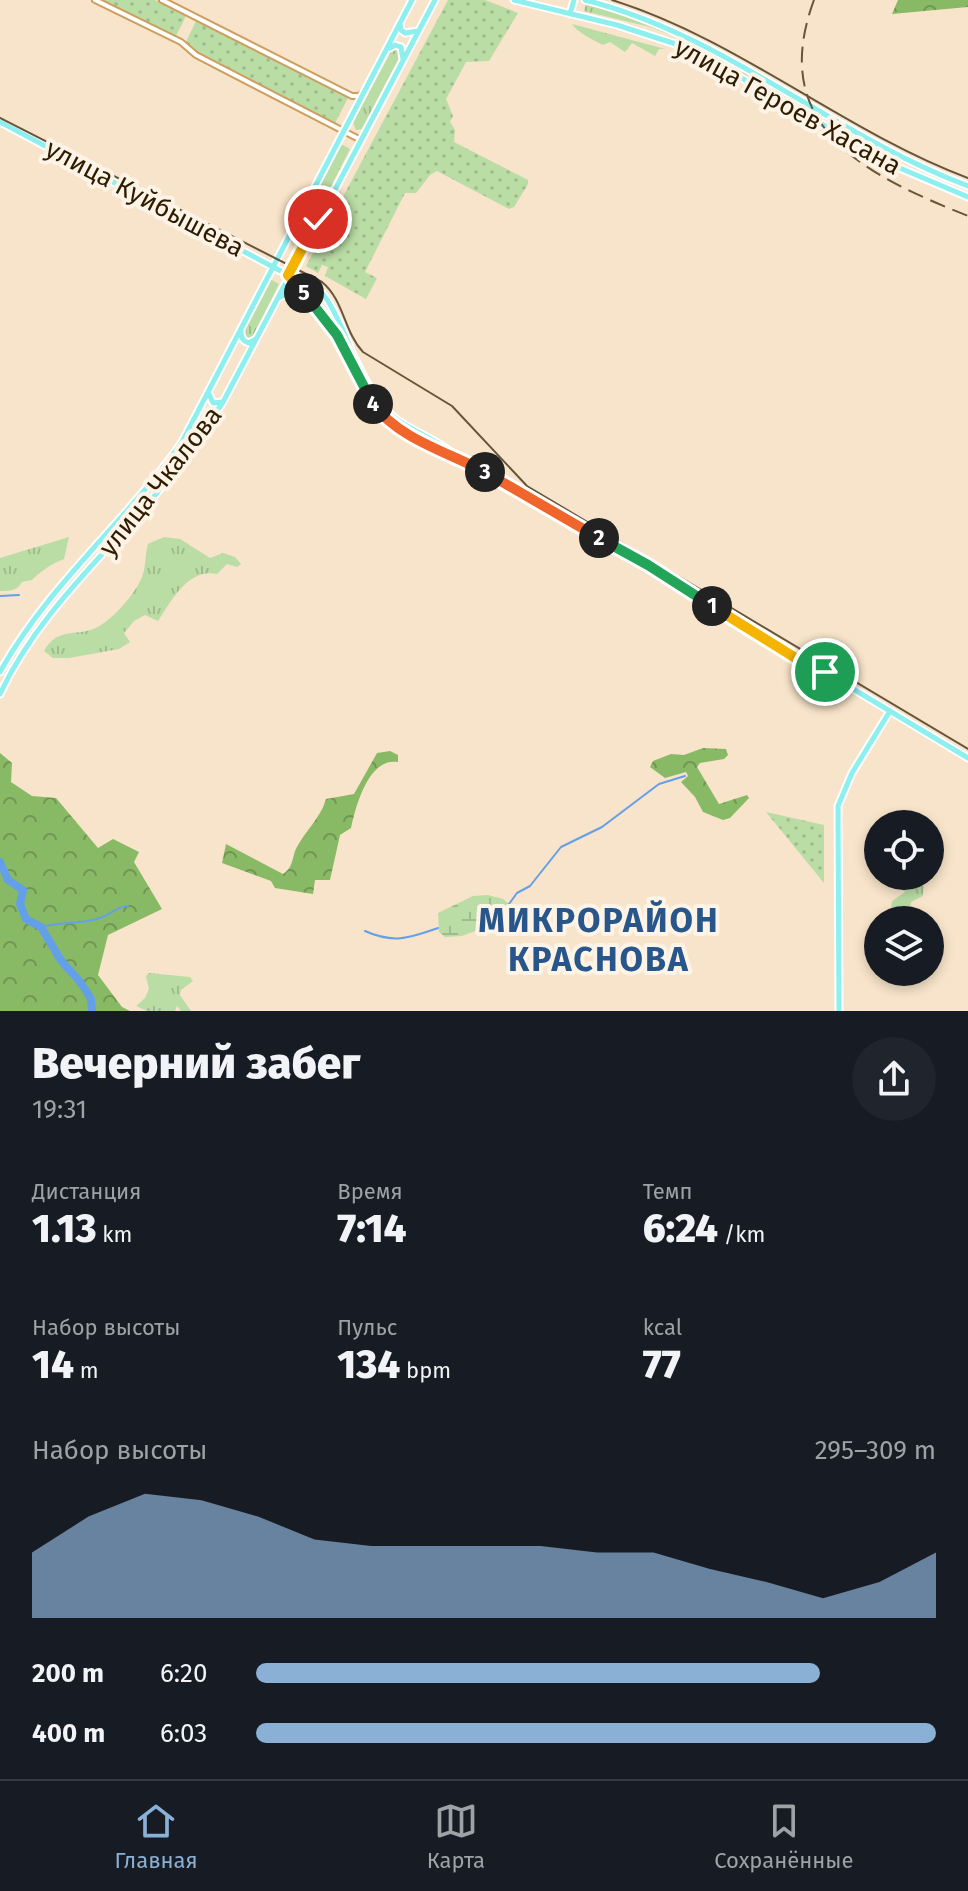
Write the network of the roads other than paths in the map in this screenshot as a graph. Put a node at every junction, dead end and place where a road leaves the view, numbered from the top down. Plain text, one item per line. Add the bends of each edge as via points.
1 (95, 0) edge
2 (162, 0) edge
3 (412, 0) edge
4 (435, 0) edge
5 (514, 0) edge
6 (574, 0) edge
7 (585, 0) edge
8 (570, 14) junction
9 (400, 22) junction
10 (419, 31) junction
11 (387, 49) junction
12 (403, 60) junction
13 (365, 92) junction
14 (0, 122) edge
15 (344, 131) junction
16 (359, 139) junction
17 (968, 186) edge
18 (968, 197) edge
19 (300, 213) junction
20 (318, 219) junction
21 (273, 266) junction
22 (289, 275) junction
23 (307, 296) junction
24 (276, 300) junction
25 (241, 329) junction
26 (257, 338) junction
27 (209, 393) junction
28 (223, 402) junction
29 (453, 455) junction
30 (0, 672) edge
31 (0, 694) edge
32 (890, 711) junction
33 (968, 758) edge
34 (839, 1011) edge

1 - 15 street
2 - 13 street via 352,96
3 - 9 main road, улица Чкалова
4 - 10 main road, улица Чкалова
5 - 8 main road, улица Героев Хасана
6 - 8 main road
7 - 17 main road, улица Героев Хасана via 704,44 888,151
8 - 18 main road, улица Героев Хасана via 691,49 895,166
9 - 10 main road via 403,32
9 - 11 main road, улица Чкалова
10 - 12 main road, улица Чкалова
11 - 12 main road via 401,47
11 - 13 main road, улица Чкалова
12 - 16 main road, улица Чкалова
13 - 15 main road, улица Чкалова
14 - 21 main road, улица Куйбышева
15 - 16 street
15 - 19 main road, улица Чкалова
16 - 20 main road, улица Чкалова
19 - 20 main road via 314,205
19 - 21 main road, улица Чкалова
20 - 22 main road, улица Чкалова
21 - 22 main road, улица Куйбышева
21 - 25 main road, улица Чкалова
22 - 23 main road, улица Куйбышева
22 - 24 main road, улица Чкалова
22 - 29 main road, улица Куйбышева via 305,279 329,303 383,406
23 - 24 main road via 292,291
23 - 29 main road, улица Куйбышева via 337,335 378,411 407,433
24 - 26 main road, улица Чкалова
25 - 26 main road via 245,342
25 - 27 main road, улица Чкалова
26 - 28 main road, улица Чкалова
27 - 28 main road via 213,403
27 - 30 main road, улица Чкалова via 166,465 44,605
28 - 31 main road, улица Чкалова via 153,498 52,611
29 - 32 main road, улица Куйбышева
32 - 33 main road, улица Куйбышева
32 - 34 main road via 838,806

